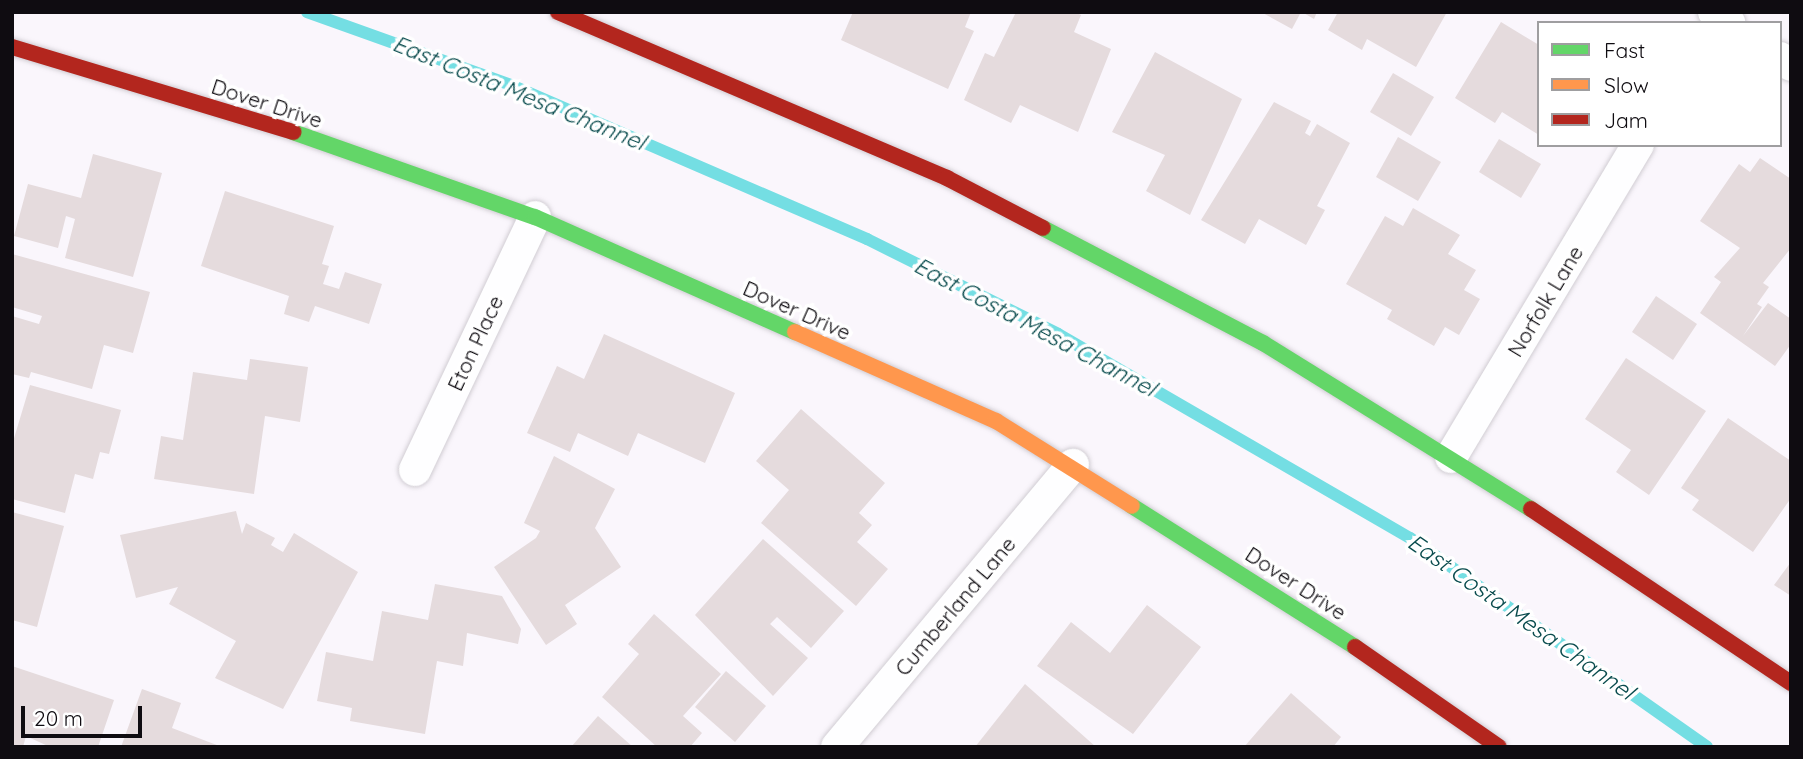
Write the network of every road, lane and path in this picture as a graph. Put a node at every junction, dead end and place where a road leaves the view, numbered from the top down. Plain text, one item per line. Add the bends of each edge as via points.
1 (558, 12) edge
2 (12, 47) edge
3 (1637, 147) edge
4 (535, 216) junction
5 (1451, 457) junction
6 (1073, 465) junction
7 (415, 470) dead end
8 (1791, 683) edge
9 (837, 747) edge
10 (1499, 747) edge

1 - 5 street via 947,178 1263,343
2 - 4 street, Dover Drive via 255,120
3 - 5 street, Norfolk Lane
4 - 6 street, Dover Drive via 996,421
4 - 7 street, Eton Place
5 - 8 street via 1640,576
6 - 9 street, Cumberland Lane
6 - 10 street, Dover Drive via 1331,630

